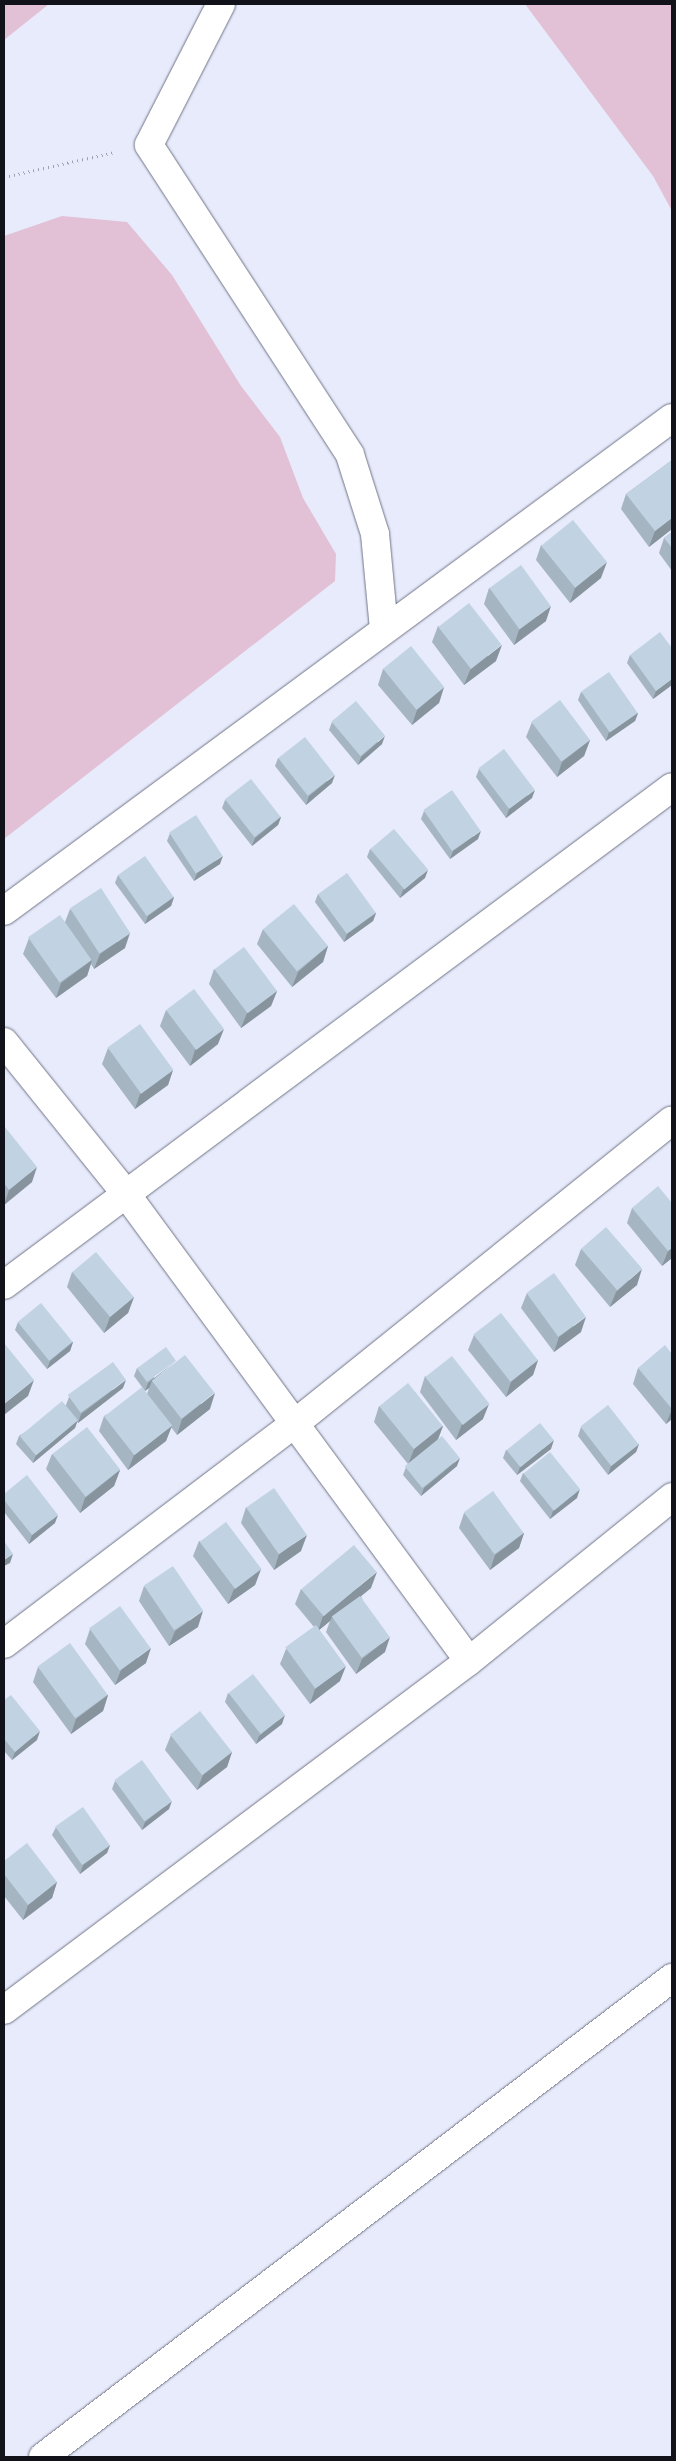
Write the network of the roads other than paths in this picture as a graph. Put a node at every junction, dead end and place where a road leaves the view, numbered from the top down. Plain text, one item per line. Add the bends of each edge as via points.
1 (221, 4) edge
2 (672, 418) edge
3 (384, 628) junction
4 (672, 787) edge
5 (4, 911) edge
6 (4, 1042) edge
7 (672, 1120) edge
8 (126, 1194) junction
9 (4, 1285) edge
10 (293, 1425) junction
11 (672, 1497) edge
12 (4, 1644) edge
13 (468, 1661) junction
14 (672, 1978) edge
15 (4, 2010) edge
16 (43, 2457) edge

1 - 3 street via 149,144 350,455 375,534
2 - 3 street
3 - 5 street
4 - 8 street
6 - 8 street
7 - 10 street
8 - 9 street
8 - 10 street
10 - 12 street
10 - 13 street
11 - 13 street
13 - 15 street
14 - 16 street

